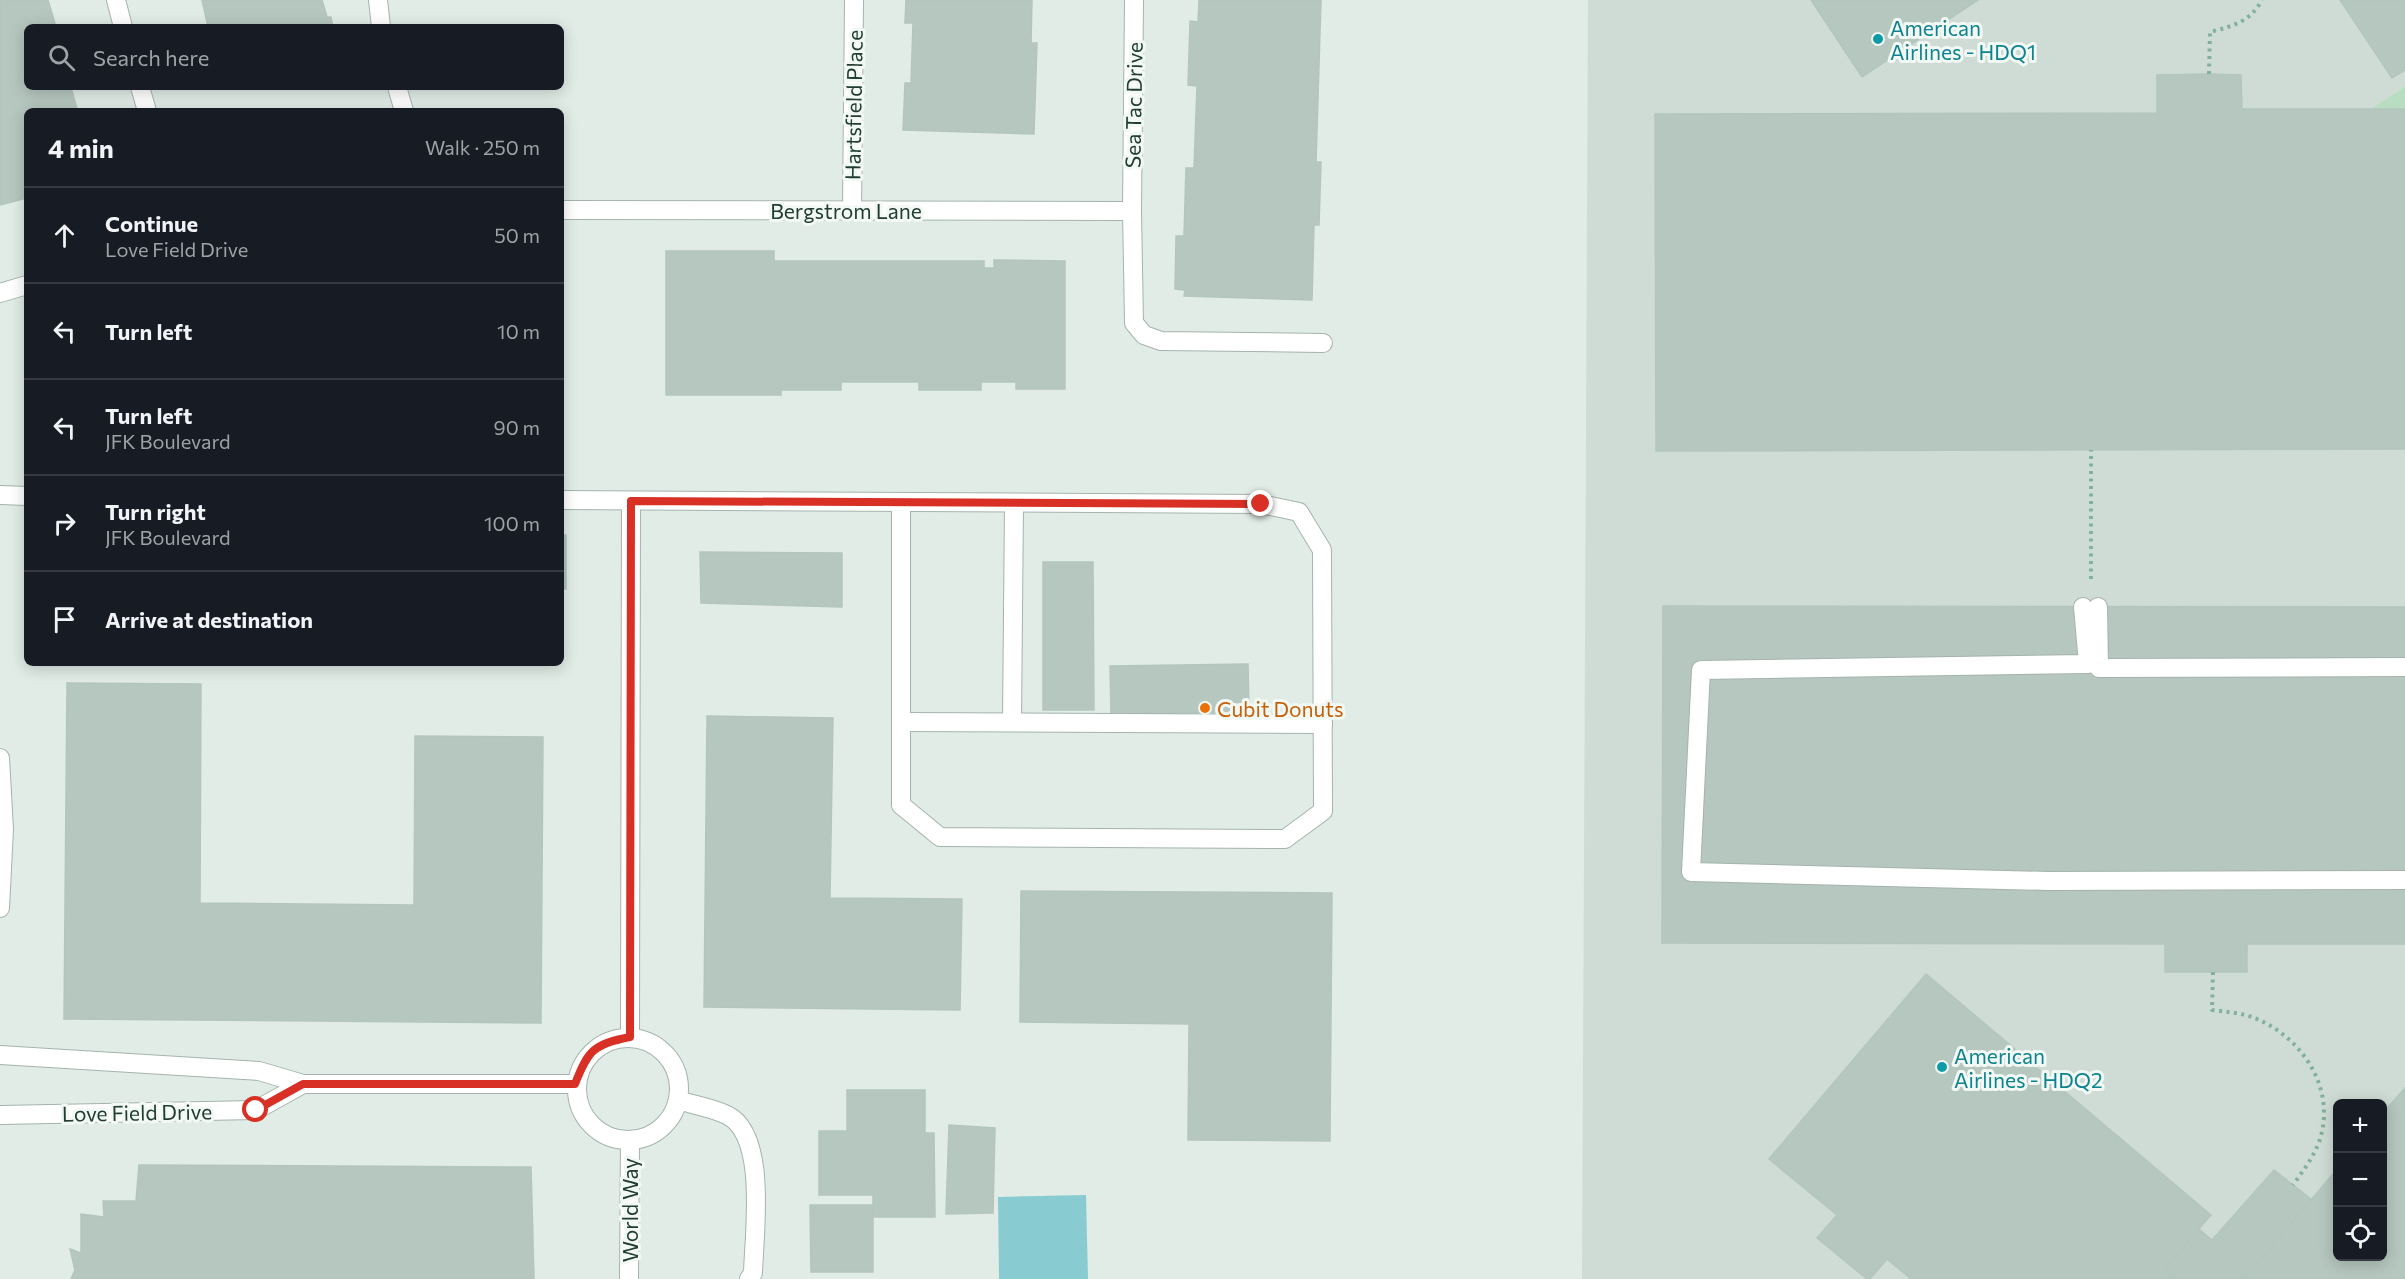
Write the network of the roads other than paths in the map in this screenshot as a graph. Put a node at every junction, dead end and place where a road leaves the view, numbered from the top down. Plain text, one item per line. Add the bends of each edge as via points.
1 (116, 0) edge
2 (378, 0) edge
3 (854, 0) edge
4 (1134, 0) edge
5 (122, 24) edge
6 (381, 24) edge
7 (141, 90) edge
8 (398, 90) edge
9 (146, 108) edge
10 (403, 108) edge
11 (564, 210) edge
12 (852, 210) junction
13 (1132, 211) junction
14 (24, 286) edge
15 (3, 292) edge
16 (1323, 343) dead end
17 (0, 495) edge
18 (24, 496) edge
19 (564, 500) edge
20 (631, 501) junction
21 (901, 502) junction
22 (1014, 503) junction
23 (2405, 667) edge
24 (901, 722) junction
25 (1012, 722) junction
26 (1323, 724) junction
27 (0, 758) edge
28 (2405, 880) edge
29 (0, 908) edge
30 (630, 1037) junction
31 (0, 1056) edge
32 (303, 1084) junction
33 (575, 1084) junction
34 (678, 1100) junction
35 (0, 1115) edge
36 (630, 1141) junction
37 (629, 1279) edge
38 (749, 1279) edge

1 - 5 street
2 - 6 street
3 - 12 street, Hartsfield Place
4 - 13 street, Sea Tac Drive
7 - 9 street
8 - 10 street
11 - 12 street, Bergstrom Lane
12 - 13 street, Bergstrom Lane
13 - 16 street, Sea Tac Drive via 1134,322 1144,335 1161,340
14 - 15 street
17 - 18 street
19 - 20 street
20 - 21 street
20 - 30 street
21 - 22 street
21 - 24 street
22 - 25 street
22 - 26 street via 1261,504 1299,512 1322,550
23 - 28 street via 2099,668 2091,607 2088,664 1701,670 1691,872 2049,881
24 - 25 street
24 - 26 street via 901,806 940,837 1285,839 1323,811
25 - 26 street
27 - 29 street via 4,829
30 - 33 street via 604,1042 584,1059
30 - 34 street via 652,1043 669,1058 678,1077
31 - 32 street, Love Field Drive via 259,1071
32 - 33 street, Love Field Drive
32 - 35 street, Love Field Drive via 256,1110
33 - 36 street via 581,1113 601,1134
34 - 36 street via 669,1121 652,1135
34 - 38 street via 729,1115 746,1132 756,1163 753,1273
36 - 37 street, World Way

